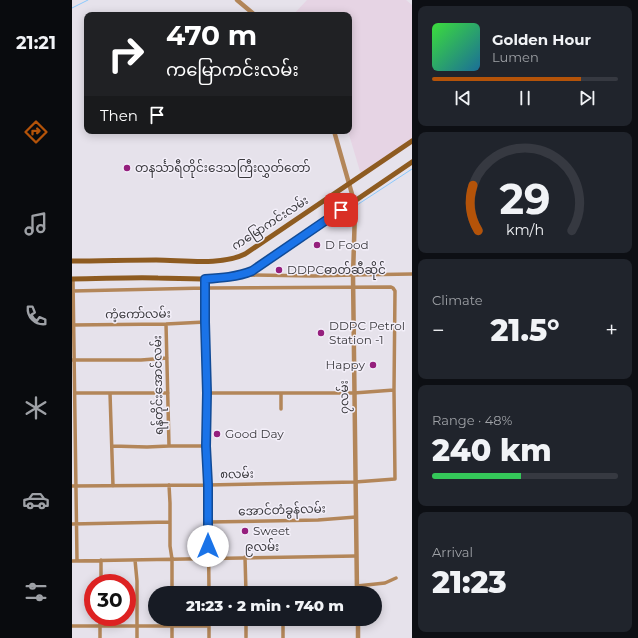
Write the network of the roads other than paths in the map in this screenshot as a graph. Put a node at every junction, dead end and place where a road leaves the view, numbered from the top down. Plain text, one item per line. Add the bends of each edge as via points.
1 (237, 0) edge
2 (251, 12) edge
3 (335, 134) edge
4 (412, 141) edge
5 (412, 162) edge
6 (348, 183) junction
7 (354, 201) junction
8 (72, 261) edge
9 (243, 274) junction
10 (412, 274) edge
11 (353, 275) junction
12 (73, 279) edge
13 (205, 279) junction
14 (353, 287) junction
15 (205, 288) junction
16 (73, 291) edge
17 (205, 322) junction
18 (166, 324) junction
19 (73, 325) edge
20 (167, 358) junction
21 (73, 360) edge
22 (394, 390) junction
23 (354, 392) junction
24 (75, 393) junction
25 (110, 393) junction
26 (168, 393) junction
27 (207, 393) junction
28 (281, 393) junction
29 (281, 409) dead end
30 (73, 414) edge
31 (112, 446) junction
32 (169, 446) junction
33 (206, 446) junction
34 (355, 482) junction
35 (169, 485) junction
36 (208, 485) junction
37 (74, 486) edge
38 (113, 486) junction
39 (356, 517) junction
40 (170, 522) junction
41 (208, 522) junction
42 (72, 524) edge
43 (77, 524) junction
44 (356, 556) junction
45 (245, 557) junction
46 (208, 558) junction
47 (172, 559) junction
48 (77, 560) junction
49 (101, 560) junction
50 (135, 560) junction
51 (72, 561) edge
52 (101, 574) edge
53 (396, 578) dead end
54 (172, 586) edge
55 (209, 586) edge
56 (246, 586) edge
57 (357, 586) joint
58 (72, 626) edge
59 (84, 626) edge
60 (100, 626) edge
61 (137, 626) junction
62 (148, 626) edge
63 (172, 626) edge
64 (209, 626) edge
65 (246, 626) edge
66 (282, 626) edge
67 (358, 626) edge
68 (246, 637) dead end
69 (100, 638) edge
70 (137, 638) edge
71 (172, 638) edge
72 (209, 638) edge
73 (283, 638) edge
74 (358, 638) edge

1 - 2 street
3 - 6 street, ၇လမ်း
4 - 6 main road, ကမြောကင်းလမ်း
5 - 7 main road
6 - 7 street, ၇လမ်း
6 - 8 main road, ကမြောကင်းလမ်း via 238,257 205,261
7 - 9 main road via 252,271
7 - 11 street, ၇လမ်း
9 - 11 street
9 - 13 main road
10 - 11 street
11 - 14 street, ၇လမ်း
12 - 13 main road
12 - 16 street
13 - 15 street
14 - 15 street
14 - 22 street via 391,287 395,291
14 - 23 street, ၇လမ်း
15 - 16 street
15 - 17 street
16 - 19 street
17 - 18 street, ကံ့ကော်လမ်း
17 - 27 street
18 - 19 street, ကံ့ကော်လမ်း
18 - 20 street, ရန်တိုင်းအောင်လမ်း
19 - 21 street
20 - 21 street
20 - 26 street, ရန်တိုင်းအောင်လမ်း
21 - 24 street
22 - 23 street
22 - 34 street, ၈လမ်း via 395,479
23 - 28 street
23 - 34 street, ၇လမ်း
24 - 25 street
24 - 30 street
25 - 26 street
25 - 31 street
26 - 32 street, ရန်တိုင်းအောင်လမ်း
27 - 28 street
27 - 33 street
28 - 29 street
30 - 37 street
31 - 32 street
31 - 38 street
32 - 33 street
33 - 36 street
34 - 36 street, ၈လမ်း
34 - 39 street, ၇လမ်း
35 - 36 street, ၈လမ်း
35 - 38 street, ၈လမ်း
35 - 40 street
36 - 41 street
37 - 38 street, ၈လမ်း
37 - 43 street
39 - 41 street, အောင်တံခွန်လမ်း
39 - 44 street, ၇လမ်း
40 - 43 street
40 - 47 street
41 - 46 street
42 - 43 street
43 - 48 street
44 - 45 street, ၉လမ်း
44 - 57 street, ၇လမ်း
45 - 46 street, ၉လမ်း
45 - 56 street
46 - 47 street, ၉လမ်း
46 - 55 street
47 - 50 street, ၉လမ်း
47 - 54 street
48 - 49 street, ၉လမ်း
48 - 51 street, ၉လမ်း
49 - 50 street, ၉လမ်း
49 - 52 street
50 - 61 street
53 - 57 street via 385,583
58 - 59 street
60 - 69 street
61 - 62 street
61 - 70 street
63 - 71 street
64 - 72 street
65 - 68 street
66 - 73 street
67 - 74 street

